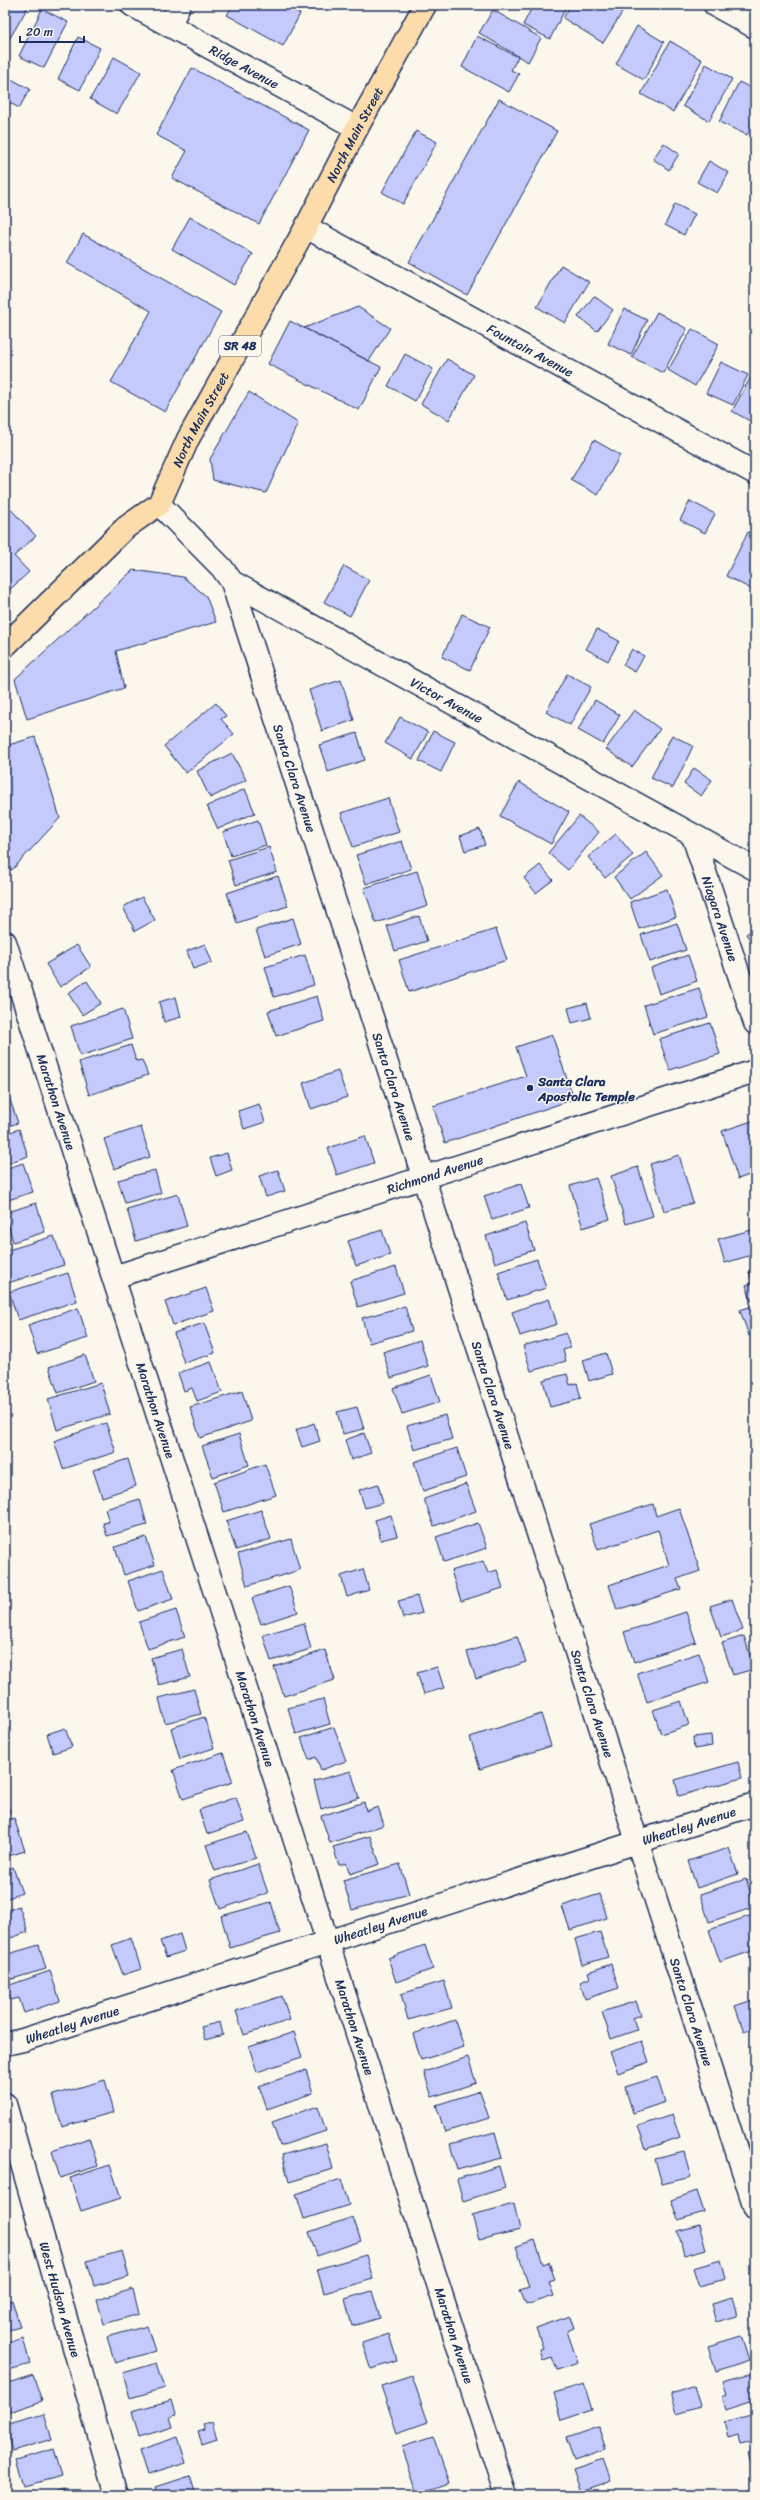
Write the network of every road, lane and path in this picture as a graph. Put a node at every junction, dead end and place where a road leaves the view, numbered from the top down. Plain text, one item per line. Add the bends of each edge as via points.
1 (132, 5) edge
2 (179, 5) edge
3 (425, 5) edge
4 (715, 5) edge
5 (170, 26) junction
6 (755, 27) edge
7 (357, 128) junction
8 (306, 228) junction
9 (755, 473) edge
10 (159, 504) junction
11 (232, 582) junction
12 (5, 646) edge
13 (693, 836) junction
14 (755, 869) edge
15 (5, 942) edge
16 (755, 1023) edge
17 (755, 1071) edge
18 (422, 1178) junction
19 (114, 1277) junction
20 (755, 1804) edge
21 (637, 1843) junction
22 (327, 1941) junction
23 (5, 2044) edge
24 (5, 2104) edge
25 (755, 2208) edge
26 (116, 2495) edge
27 (506, 2495) edge

1 - 5 street, Ridge Avenue
2 - 5 street
3 - 7 main road, North Main Street / SR 48
4 - 6 street
5 - 7 street, Ridge Avenue
7 - 8 main road, North Main Street / SR 48
8 - 9 street, Fountain Avenue
8 - 10 main road, North Main Street / SR 48 via 188,439
10 - 11 street, Victor Avenue via 222,568
10 - 12 main road via 125,528
11 - 13 street, Victor Avenue
11 - 18 street, Santa Clara Avenue
13 - 14 street, Victor Avenue
13 - 16 street, Niagara Avenue
15 - 19 street, Marathon Avenue
17 - 18 street, Richmond Avenue
18 - 19 street, Richmond Avenue
18 - 21 street, Santa Clara Avenue
19 - 22 street, Marathon Avenue
20 - 21 street, Wheatley Avenue
21 - 22 street, Wheatley Avenue
21 - 25 street, Santa Clara Avenue
22 - 23 street, Wheatley Avenue
22 - 27 street, Marathon Avenue
24 - 26 street, West Hudson Avenue

